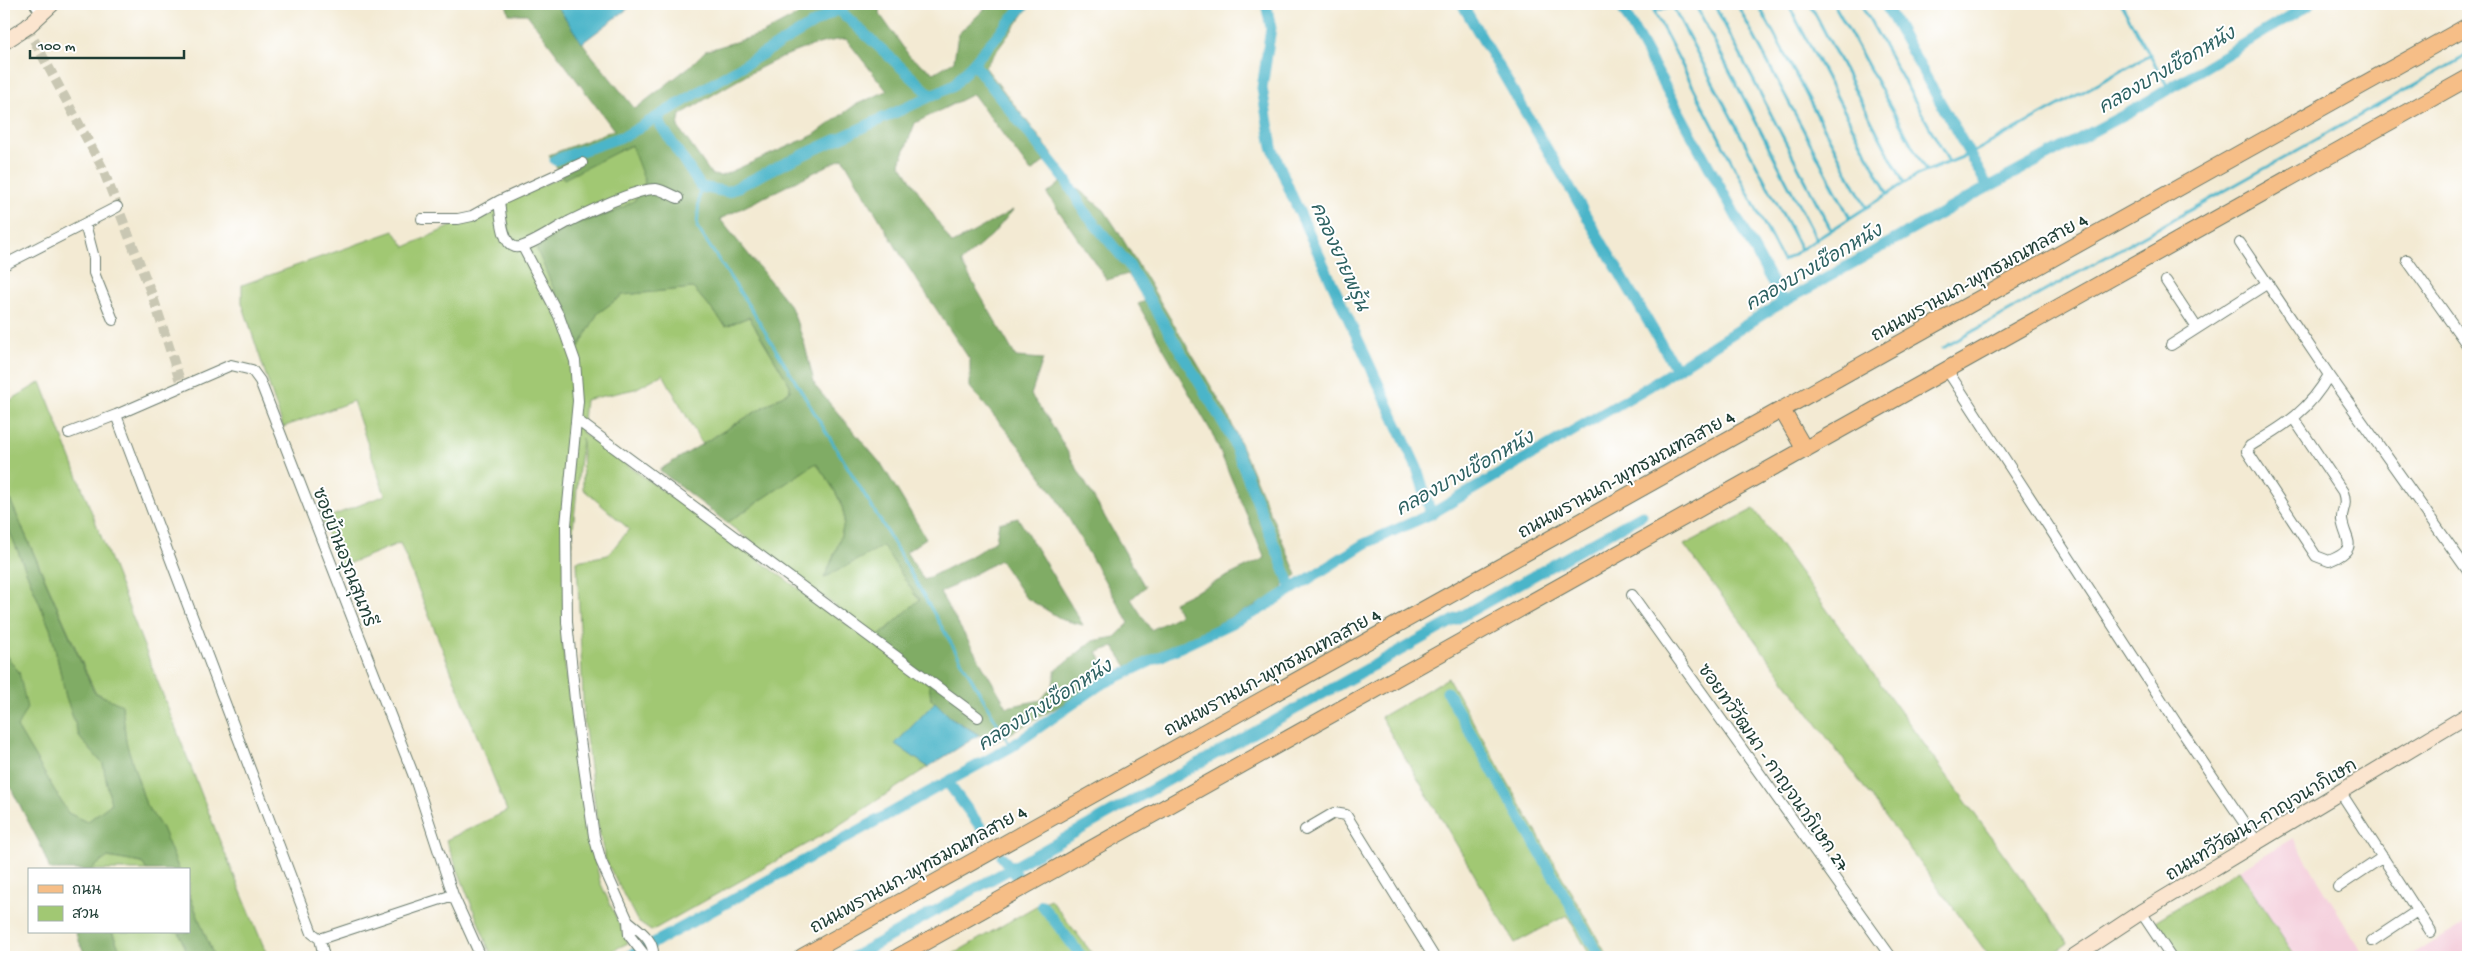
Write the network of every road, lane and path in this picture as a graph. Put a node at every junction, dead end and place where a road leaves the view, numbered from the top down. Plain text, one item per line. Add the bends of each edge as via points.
1 (43, 7) edge
2 (2468, 26) edge
3 (4, 42) edge
4 (2468, 78) edge
5 (582, 162) dead end
6 (678, 198) dead end
7 (499, 201) junction
8 (117, 208) dead end
9 (422, 220) dead end
10 (85, 224) junction
11 (2240, 243) dead end
12 (523, 247) junction
13 (2407, 260) dead end
14 (4, 265) edge
15 (2166, 281) dead end
16 (2268, 283) junction
17 (113, 320) dead end
18 (2197, 328) junction
19 (2171, 346) dead end
20 (2468, 346) edge
21 (1947, 370) junction
22 (2329, 375) junction
23 (1782, 410) junction
24 (116, 415) junction
25 (2294, 419) junction
26 (576, 420) junction
27 (69, 433) dead end
28 (1805, 450) junction
29 (2468, 571) edge
30 (1632, 595) dead end
31 (2468, 715) edge
32 (978, 717) dead end
33 (2341, 793) junction
34 (1305, 830) dead end
35 (2257, 842) junction
36 (2383, 857) junction
37 (2338, 887) dead end
38 (453, 895) junction
39 (2417, 911) junction
40 (2141, 912) junction
41 (2431, 932) dead end
42 (320, 939) junction
43 (2372, 941) dead end
44 (650, 956) edge
45 (324, 957) edge
46 (481, 957) edge
47 (802, 957) edge
48 (898, 957) edge
49 (1434, 957) edge
50 (1891, 957) edge
51 (2073, 957) edge
52 (2171, 957) edge

1 - 3 street
2 - 23 main road, ถนนพรานนก-พุทธมณฑลสาย 4
4 - 21 main road
5 - 7 street
6 - 12 street via 658,189 644,190 570,220
7 - 9 street via 472,216
7 - 12 street via 509,243
8 - 10 street
10 - 14 street
10 - 17 street via 94,258 94,273
11 - 16 street
12 - 26 street via 559,316 572,354 578,384
13 - 20 street
15 - 18 street
16 - 18 street
16 - 22 street
18 - 19 street
21 - 28 main road
21 - 35 street
22 - 25 street via 2314,400
22 - 29 street
23 - 28 main road
23 - 47 main road, ถนนพรานนก-พุทธมณฑลสาย 4
24 - 27 street, ซอยบ้านอรุณสุนทรี
24 - 38 street, ซอยบ้านอรุณสุนทรี via 231,366 252,370 260,381 415,779
24 - 42 street via 302,912 312,933
25 - 25 street via 2247,451 2316,556 2329,561 2342,556 2348,547 2349,538 2342,519 2346,503 2343,492
26 - 32 street
26 - 44 street via 566,525 567,622 577,719 594,836 601,861 631,927 649,941
28 - 48 main road
30 - 50 street, ซอยทวีวัฒนา - กาญจนาภิเษก 27
31 - 33 street, ถนนทวีวัฒนา-กาญจนาภิเษก
33 - 35 street, ถนนทวีวัฒนา-กาญจนาภิเษก
33 - 36 street
34 - 49 street via 1334,813 1346,815
35 - 40 street, ถนนทวีวัฒนา-กาญจนาภิเษก
36 - 37 street
36 - 39 street
38 - 42 street
38 - 46 street, ซอยบ้านอรุณสุนทรี
39 - 41 street
39 - 43 street
40 - 51 street, ถนนทวีวัฒนา-กาญจนาภิเษก
40 - 52 street
42 - 45 street

